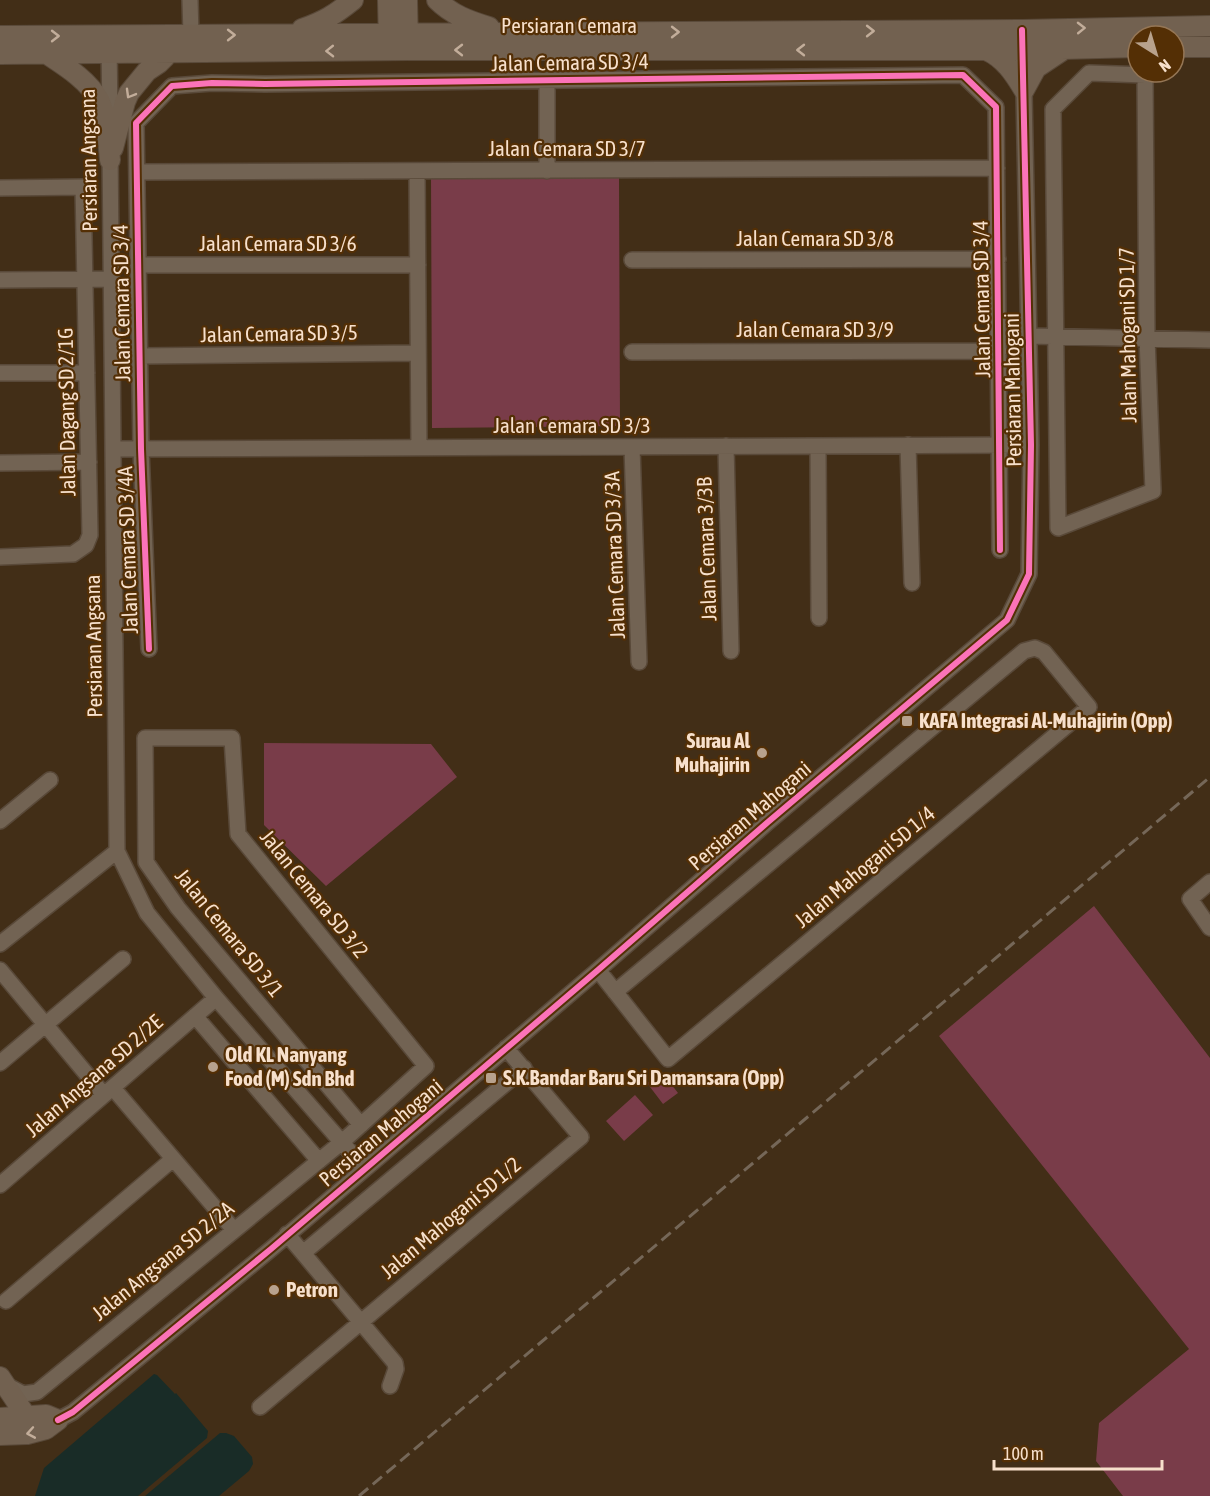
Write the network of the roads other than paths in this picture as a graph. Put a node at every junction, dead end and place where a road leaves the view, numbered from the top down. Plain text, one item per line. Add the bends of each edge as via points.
1 (189, 0) edge
2 (353, 0) edge
3 (388, 0) edge
4 (407, 0) edge
5 (436, 0) edge
6 (1210, 26) edge
7 (1022, 30) junction
8 (511, 33) junction
9 (285, 34) junction
10 (191, 35) junction
11 (0, 36) edge
12 (398, 42) junction
13 (109, 45) junction
14 (1186, 46) edge
15 (1126, 47) edge
16 (1210, 47) edge
17 (1065, 49) junction
18 (986, 50) junction
19 (1023, 50) junction
20 (169, 53) junction
21 (0, 54) edge
22 (47, 54) junction
23 (548, 80) junction
24 (1024, 90) junction
25 (110, 160) junction
26 (997, 168) junction
27 (417, 171) junction
28 (547, 171) junction
29 (137, 172) junction
30 (0, 188) edge
31 (998, 259) junction
32 (632, 260) dead end
33 (138, 265) junction
34 (418, 266) junction
35 (85, 279) junction
36 (111, 279) junction
37 (0, 280) edge
38 (1030, 336) junction
39 (1056, 336) junction
40 (1147, 338) junction
41 (1210, 340) edge
42 (999, 351) junction
43 (632, 352) dead end
44 (418, 353) junction
45 (140, 357) junction
46 (0, 373) edge
47 (87, 373) junction
48 (1000, 445) junction
49 (1024, 445) junction
50 (726, 446) junction
51 (818, 446) junction
52 (908, 446) junction
53 (632, 447) junction
54 (419, 448) junction
55 (113, 449) junction
56 (135, 449) junction
57 (89, 462) junction
58 (0, 463) edge
59 (1000, 550) dead end
60 (0, 557) edge
61 (912, 583) dead end
62 (819, 618) dead end
63 (149, 649) dead end
64 (731, 651) dead end
65 (639, 662) dead end
66 (145, 738) joint
67 (50, 780) dead end
68 (0, 821) edge
69 (117, 851) junction
70 (1210, 882) edge
71 (1210, 928) edge
72 (1, 941) edge
73 (123, 959) dead end
74 (0, 970) edge
75 (598, 970) junction
76 (615, 992) junction
77 (216, 998) junction
78 (195, 1016) junction
79 (46, 1025) junction
80 (506, 1048) junction
81 (0, 1063) edge
82 (426, 1066) joint
83 (524, 1068) junction
84 (108, 1091) junction
85 (361, 1125) junction
86 (342, 1142) junction
87 (173, 1159) junction
88 (319, 1161) junction
89 (365, 1169) junction
90 (0, 1185) edge
91 (234, 1230) junction
92 (287, 1234) junction
93 (303, 1253) junction
94 (6, 1301) dead end
95 (361, 1322) junction
96 (3, 1381) edge
97 (390, 1386) dead end
98 (260, 1407) dead end
99 (26, 1416) junction
100 (0, 1418) edge
101 (58, 1420) junction
102 (0, 1435) edge

1 - 10 street
2 - 9 main road via 320,23
3 - 12 main road
4 - 12 main road
5 - 8 main road via 463,19
7 -> 6 main road, Persiaran Cemara
8 -> 7 main road, Persiaran Cemara
7 - 19 street, Persiaran Mahogani
8 - 12 main road, Persiaran Cemara
10 -> 9 main road, Persiaran Cemara
9 - 12 main road, Persiaran Cemara
10 - 13 main road, Persiaran Cemara
11 -> 13 main road, Persiaran Cemara
18 -> 12 main road, Persiaran Cemara
12 -> 20 main road, Persiaran Cemara
13 - 20 main road, Persiaran Cemara
13 - 22 main road, Persiaran Cemara
13 - 25 street, Persiaran Angsana
14 - 16 main road
15 - 17 main road, Persiaran Cemara
17 - 19 main road, Persiaran Cemara
17 - 24 main road via 1036,68
18 - 19 main road, Persiaran Cemara
18 - 24 main road via 998,55
19 - 24 street, Persiaran Mahogani
20 -> 25 main road via 129,93
21 - 22 main road, Persiaran Cemara
22 - 25 main road via 73,71 98,99 105,118
23 - 26 street, Jalan Cemara SD 3/4 via 963,75 996,107
23 - 28 street
23 - 29 street, Jalan Cemara SD 3/4 via 172,86 136,123
24 - 38 street, Persiaran Mahogani
25 - 36 street, Persiaran Angsana
26 - 28 street, Jalan Cemara SD 3/7
26 - 31 street, Jalan Cemara SD 3/4
27 - 28 street, Jalan Cemara SD 3/7
27 - 29 street, Jalan Cemara SD 3/7
27 - 34 street
29 - 33 street, Jalan Cemara SD 3/4
30 - 35 street, Jalan Dagang SD 2/1G via 83,187
31 - 32 street, Jalan Cemara SD 3/8
31 - 42 street, Jalan Cemara SD 3/4
33 - 34 street, Jalan Cemara SD 3/6
33 - 45 street, Jalan Cemara SD 3/4
34 - 44 street
35 - 36 street
35 - 37 street
35 - 47 street, Jalan Dagang SD 2/1G
36 - 55 street, Persiaran Angsana
38 - 39 street
38 - 49 street, Persiaran Mahogani
39 - 40 street
39 - 40 street, Jalan Mahogani SD 1/7 via 1058,528 1153,491
39 - 40 street, Jalan Mahogani SD 1/7 via 1053,109 1089,72 1145,75
40 - 41 street
42 - 43 street, Jalan Cemara SD 3/9
42 - 48 street, Jalan Cemara SD 3/4
44 - 45 street, Jalan Cemara SD 3/5
44 - 54 street
45 - 56 street, Jalan Cemara SD 3/4
46 - 47 street
47 - 57 street, Jalan Dagang SD 2/1G
48 - 49 street, Jalan Cemara SD 3/3
48 - 52 street, Jalan Cemara SD 3/3
48 - 59 street, Jalan Cemara SD 3/4
49 - 75 street, Persiaran Mahogani via 1029,574 1007,621
50 - 51 street, Jalan Cemara SD 3/3
50 - 53 street, Jalan Cemara SD 3/3
50 - 64 street, Jalan Cemara 3/3B
51 - 52 street, Jalan Cemara SD 3/3
51 - 62 street
52 - 61 street
53 - 54 street, Jalan Cemara SD 3/3
53 - 65 street, Jalan Cemara SD 3/3A
54 - 56 street, Jalan Cemara SD 3/3
55 - 56 street, Jalan Cemara SD 3/3
55 - 69 street, Persiaran Angsana
56 - 63 street, Jalan Cemara SD 3/4A
57 - 58 street
57 - 60 street, Jalan Dagang SD 2/1G via 90,535 86,545 69,555
66 - 82 street, Jalan Cemara SD 3/2 via 232,738 238,834
66 - 85 street, Jalan Cemara SD 3/1 via 146,862 178,908
67 - 68 street
69 - 72 street
69 - 77 street, Persiaran Angsana via 147,913
70 - 71 street via 1190,899
73 - 79 street
74 - 79 street
75 - 76 street
75 - 80 street, Persiaran Mahogani
76 - 76 street, Jalan Mahogani SD 1/4 via 1024,651 1035,648 1044,652 1089,707 668,1059
77 - 78 street, Jalan Angsana SD 2/2E
77 - 86 street, Persiaran Angsana
78 - 84 street, Jalan Angsana SD 2/2E
78 - 88 street
79 - 81 street
79 - 84 street
80 - 83 street, Jalan Mahogani SD 1/2
80 - 89 street, Persiaran Mahogani
82 - 85 street, Jalan Angsana SD 2/2A
83 - 93 street
83 - 95 street, Jalan Mahogani SD 1/2 via 581,1137
84 - 87 street
84 - 90 street, Jalan Angsana SD 2/2E
85 - 86 street, Jalan Angsana SD 2/2A
86 - 88 street, Jalan Angsana SD 2/2A
86 - 89 street, Persiaran Angsana
87 - 91 street
87 - 94 street
88 - 91 street, Jalan Angsana SD 2/2A
89 - 92 street, Persiaran Mahogani
91 - 96 street, Jalan Angsana SD 2/2A via 37,1392 23,1394
92 - 93 street
92 - 101 street, Persiaran Mahogani via 73,1412
93 - 95 street
95 - 97 street via 395,1363
95 - 98 street, Jalan Mahogani SD 1/2
96 - 99 main road
99 - 100 main road
99 - 101 main road via 46,1415
101 -> 102 main road, Persiaran Mahogani via 37,1432

